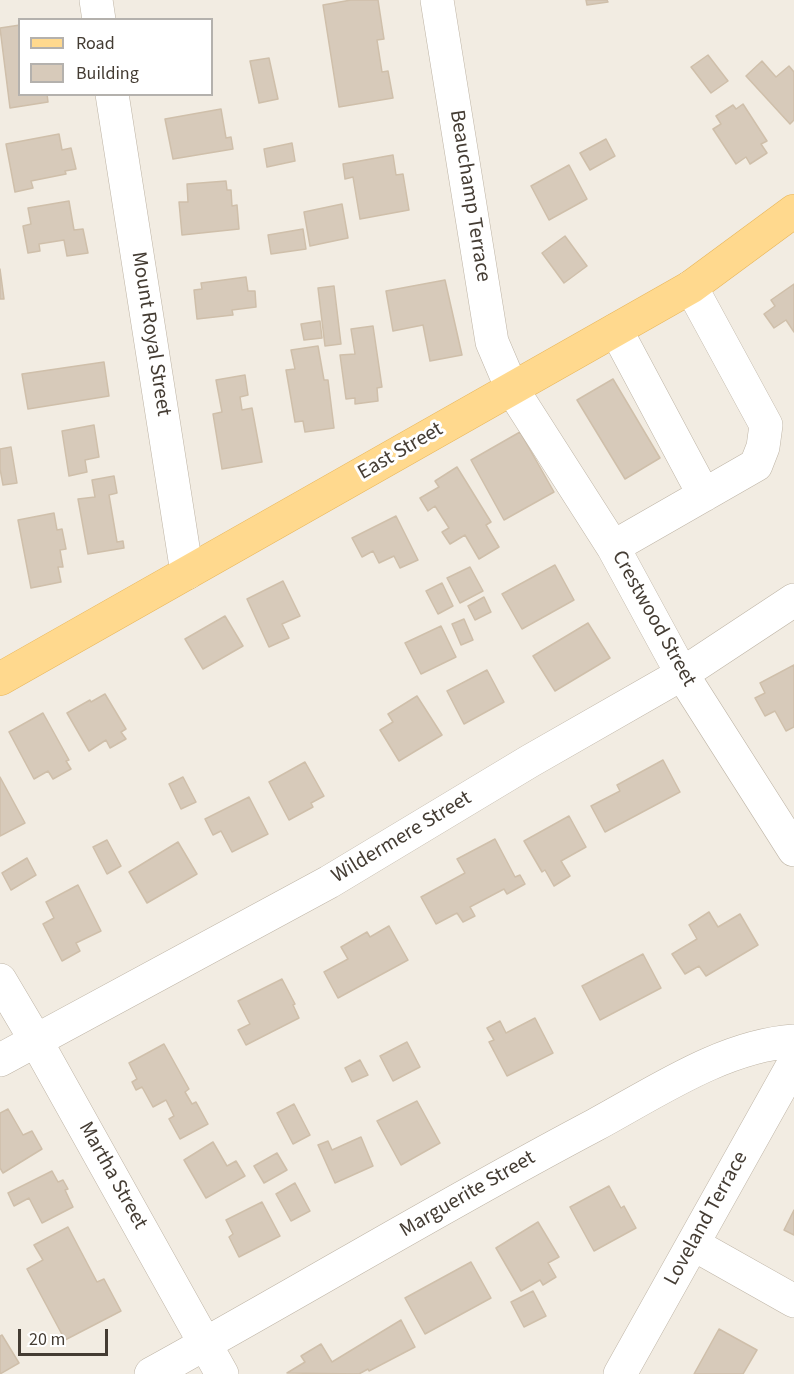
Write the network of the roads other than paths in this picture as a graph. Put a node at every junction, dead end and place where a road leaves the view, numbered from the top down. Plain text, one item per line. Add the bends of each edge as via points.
1 (96, 0) edge
2 (437, 0) edge
3 (99, 18) edge
4 (111, 96) edge
5 (794, 212) edge
6 (691, 286) junction
7 (616, 330) junction
8 (512, 389) junction
9 (704, 495) junction
10 (613, 547) junction
11 (187, 573) junction
12 (794, 600) edge
13 (682, 674) junction
14 (0, 679) edge
15 (794, 850) edge
16 (0, 980) edge
17 (35, 1039) junction
18 (794, 1041) edge
19 (0, 1060) edge
20 (794, 1063) edge
21 (693, 1244) junction
22 (794, 1301) edge
23 (206, 1344) junction
24 (151, 1374) edge
25 (222, 1374) edge
26 (620, 1374) edge

1 - 3 street
2 - 8 street, Beauchamp Terrace via 492,342
4 - 11 street, Mount Royal Street
5 - 6 main road, East Street
6 - 7 main road, East Street
6 - 9 street via 766,425 756,465
7 - 8 main road, East Street
7 - 9 street
8 - 10 street, Crestwood Street
8 - 11 main road, East Street
9 - 10 street
10 - 13 street, Crestwood Street
11 - 14 main road, East Street
12 - 13 street, Wildermere Street
13 - 15 street, Crestwood Street
13 - 17 street, Wildermere Street via 530,760 329,882
16 - 17 street, Martha Street
17 - 19 street, Wildermere Street
17 - 23 street, Martha Street
18 - 23 street, Marguerite Street via 719,1059 522,1163
20 - 21 street, Loveland Terrace
21 - 22 street
21 - 26 street, Loveland Terrace
23 - 24 street, Marguerite Street
23 - 25 street, Martha Street

